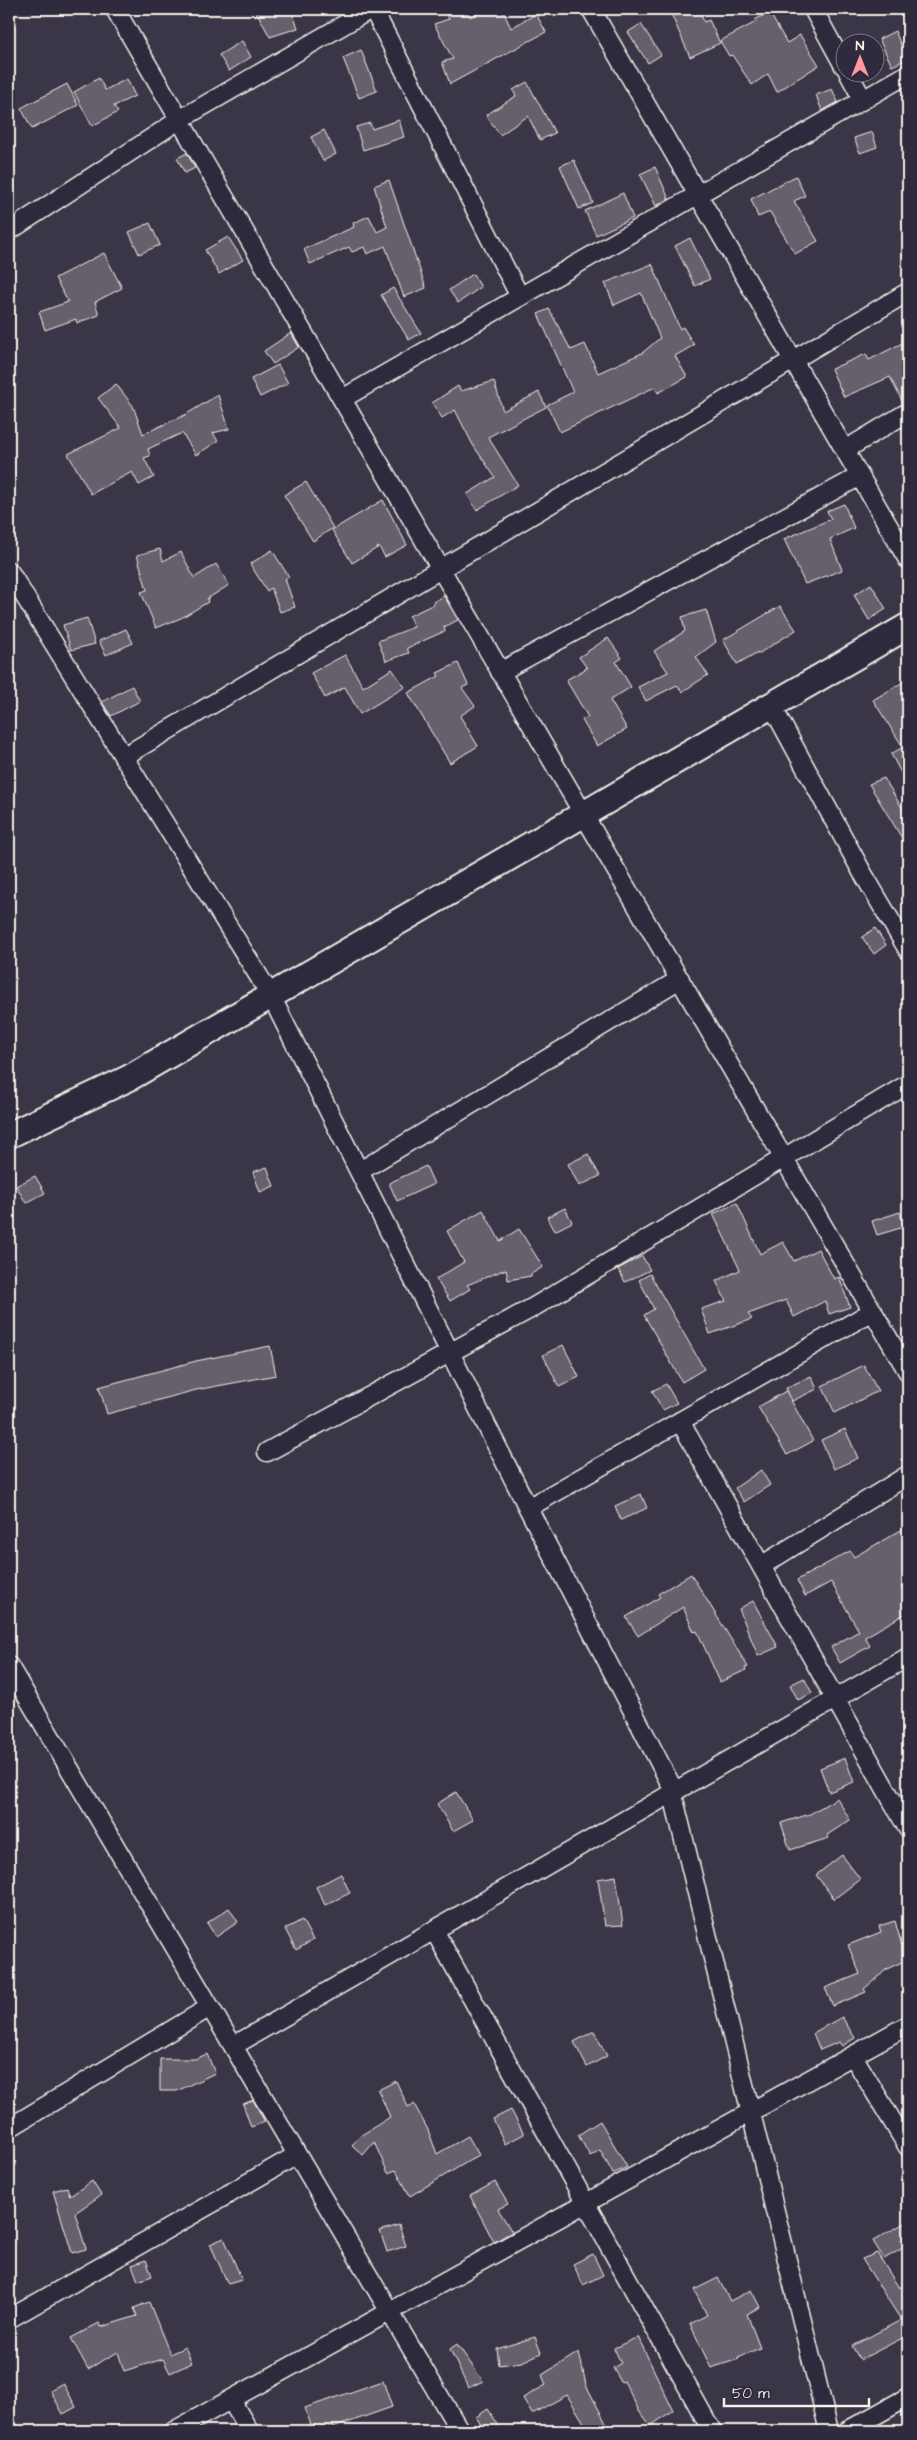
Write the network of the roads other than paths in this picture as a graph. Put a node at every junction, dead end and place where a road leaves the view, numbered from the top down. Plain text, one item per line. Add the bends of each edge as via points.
1 (114, 9) edge
2 (372, 9) edge
3 (591, 9) edge
4 (813, 9) edge
5 (834, 48) edge
6 (908, 74) edge
7 (853, 82) edge
8 (863, 100) junction
9 (179, 120) junction
10 (698, 195) junction
11 (9, 231) edge
12 (908, 292) edge
13 (520, 297) junction
14 (793, 360) junction
15 (342, 399) junction
16 (908, 412) edge
17 (844, 450) junction
18 (860, 476) junction
19 (908, 560) edge
20 (441, 569) junction
21 (9, 571) edge
22 (908, 626) edge
23 (500, 672) junction
24 (772, 706) junction
25 (124, 757) junction
26 (584, 815) junction
27 (908, 950) edge
28 (680, 979) junction
29 (271, 996) junction
30 (908, 1084) edge
31 (9, 1135) edge
32 (784, 1158) junction
33 (360, 1171) junction
34 (873, 1311) junction
35 (452, 1352) junction
36 (908, 1372) edge
37 (680, 1421) junction
38 (267, 1452) dead end
39 (908, 1475) edge
40 (528, 1508) junction
41 (761, 1566) junction
42 (908, 1657) edge
43 (9, 1666) edge
44 (835, 1699) junction
45 (672, 1793) junction
46 (908, 1829) edge
47 (434, 1930) junction
48 (210, 2007) junction
49 (908, 2025) edge
50 (233, 2046) junction
51 (853, 2056) junction
52 (751, 2112) junction
53 (9, 2128) edge
54 (908, 2147) edge
55 (297, 2155) junction
56 (586, 2204) junction
57 (390, 2312) junction
58 (9, 2320) edge
59 (908, 2397) edge
60 (231, 2400) junction
61 (174, 2431) edge
62 (249, 2431) edge
63 (460, 2431) edge
64 (712, 2431) edge
65 (829, 2431) edge
66 (847, 2431) edge

1 - 9 street
2 - 9 street
2 - 13 street
3 - 10 street
4 - 5 street
6 - 8 street
7 - 8 street
8 - 10 street
9 - 11 street
9 - 15 street
10 - 13 street
10 - 14 street
12 - 14 street
13 - 15 street
14 - 17 street
14 - 20 street
15 - 20 street
16 - 17 street
17 - 18 street
18 - 19 street
18 - 23 street
20 - 23 street
20 - 25 street
21 - 25 street
22 - 24 street
23 - 26 street
24 - 26 street
24 - 27 street
25 - 29 street
26 - 28 street
26 - 29 street
28 - 32 street
28 - 33 street
29 - 31 street via 129,1078
29 - 33 street
30 - 32 street
32 - 34 street
32 - 35 street
33 - 35 street
34 - 36 street
34 - 37 street
35 - 38 street
35 - 40 street
37 - 40 street
37 - 41 street
39 - 41 street
40 - 45 street via 670,1783
41 - 44 street
42 - 44 street
43 - 48 street
44 - 45 street
44 - 46 street
45 - 47 street
45 - 52 street
47 - 50 street
47 - 56 street
48 - 50 street
48 - 53 street
49 - 51 street
50 - 55 street
51 - 52 street
51 - 54 street
52 - 56 street
52 - 65 street
55 - 57 street
55 - 58 street
56 - 57 street
56 - 64 street
57 - 60 street
57 - 63 street
59 - 66 street
60 - 61 street
60 - 62 street

